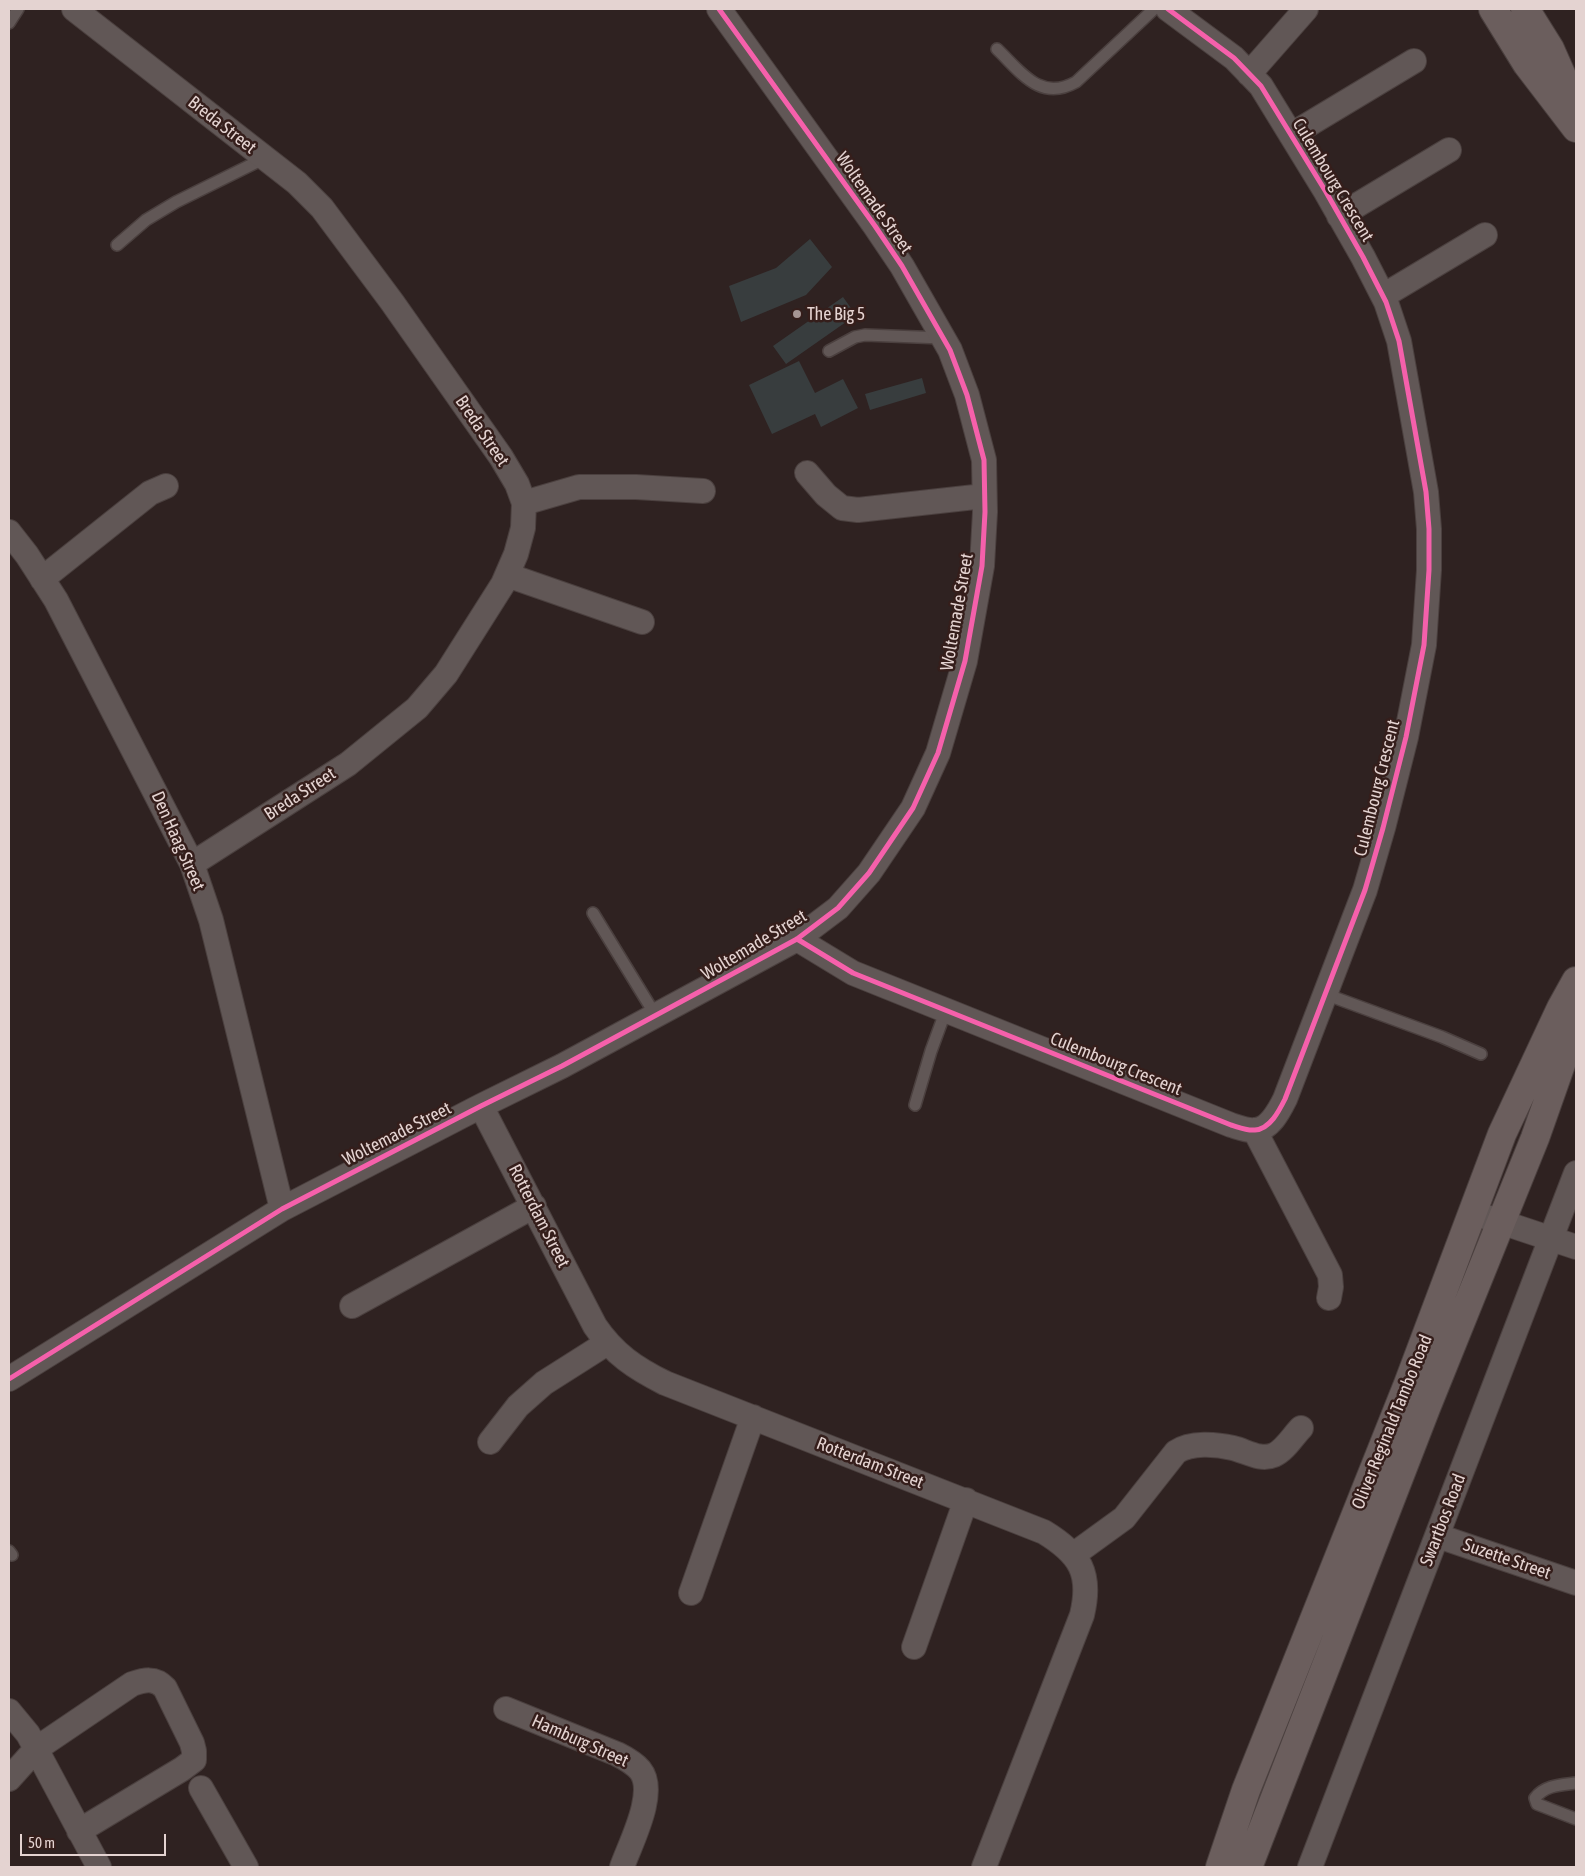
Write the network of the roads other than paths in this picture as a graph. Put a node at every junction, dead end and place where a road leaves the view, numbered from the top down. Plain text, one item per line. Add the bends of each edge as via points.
1 (18, 9) edge
2 (74, 9) edge
3 (719, 9) edge
4 (1154, 9) edge
5 (1168, 9) edge
6 (1306, 9) edge
7 (1493, 9) edge
8 (1525, 9) edge
9 (9, 23) edge
10 (997, 49) dead end
11 (1414, 61) dead end
12 (1249, 74) junction
13 (1576, 118) edge
14 (1576, 128) edge
15 (1291, 135) junction
16 (1449, 150) dead end
17 (265, 158) junction
18 (1339, 216) junction
19 (1485, 235) dead end
20 (118, 246) dead end
21 (1383, 296) junction
22 (943, 338) junction
23 (829, 351) dead end
24 (807, 472) dead end
25 (166, 486) dead end
26 (703, 491) dead end
27 (984, 496) junction
28 (524, 503) junction
29 (9, 532) edge
30 (507, 575) junction
31 (42, 579) junction
32 (642, 622) dead end
33 (192, 864) junction
34 (593, 913) dead end
35 (797, 939) junction
36 (1576, 981) edge
37 (1326, 994) junction
38 (946, 1010) junction
39 (656, 1016) junction
40 (1576, 1022) edge
41 (1481, 1054) dead end
42 (915, 1105) dead end
43 (481, 1106) junction
44 (1255, 1130) junction
45 (1576, 1173) edge
46 (534, 1206) junction
47 (282, 1209) junction
48 (1474, 1213) junction
49 (1501, 1223) junction
50 (1550, 1238) junction
51 (1576, 1247) edge
52 (1329, 1298) dead end
53 (352, 1306) dead end
54 (607, 1343) junction
55 (9, 1379) edge
56 (753, 1417) junction
57 (1301, 1428) dead end
58 (490, 1442) dead end
59 (966, 1500) junction
60 (1438, 1536) junction
61 (1073, 1555) junction
62 (1576, 1583) edge
63 (691, 1593) dead end
64 (914, 1647) dead end
65 (506, 1709) dead end
66 (9, 1711) edge
67 (36, 1749) junction
68 (9, 1779) edge
69 (1576, 1783) edge
70 (201, 1788) dead end
71 (1576, 1820) edge
72 (79, 1830) junction
73 (99, 1867) edge
74 (246, 1867) edge
75 (622, 1867) edge
76 (984, 1867) edge
77 (1220, 1867) edge
78 (1248, 1867) edge
79 (1310, 1867) edge

1 - 9 lane
2 - 17 street, Breda Street
3 - 22 street, Woltemade Street via 875,226
4 - 10 lane via 1076,82 1063,89 1034,84
5 - 12 street, Culembourg Crescent via 1234,58
6 - 12 street
7 - 14 main road via 1527,64
8 - 13 main road via 1550,49 1569,92
11 - 15 street
12 - 15 street, Culembourg Crescent via 1261,86
15 - 18 street, Culembourg Crescent
16 - 18 street
17 - 20 lane via 176,202 146,220
17 - 28 street, Breda Street via 322,208 501,457
18 - 21 street, Culembourg Crescent
19 - 21 street
21 - 37 street, Culembourg Crescent via 1399,341 1426,492 1429,570 1424,645 1406,737 1383,828 1365,890
22 - 23 lane via 865,335
22 - 27 street, Woltemade Street via 967,396 984,460
24 - 27 street via 842,508 858,510
25 - 31 street via 150,493
26 - 28 street via 579,488
27 - 35 street, Woltemade Street via 982,566 965,661 938,753 914,808 869,873 838,908
28 - 30 street, Breda Street via 523,528
29 - 31 street, Den Haag Street
30 - 32 street
30 - 33 street, Breda Street via 446,674 417,708 348,764
31 - 33 street, Den Haag Street via 56,600
33 - 47 street, Den Haag Street via 211,920
34 - 39 lane
35 - 38 street, Culembourg Crescent via 853,973
35 - 39 street, Woltemade Street
36 - 48 main road, Oliver Reginald Tambo Road via 1502,1134
37 - 41 lane via 1442,1036
37 - 44 street, Culembourg Crescent via 1277,1115
38 - 42 lane
38 - 44 street, Culembourg Crescent via 1231,1125
39 - 43 street, Woltemade Street
40 - 49 main road, Oliver Reginald Tambo Road
43 - 46 street, Rotterdam Street
43 - 47 street, Woltemade Street
44 - 52 street via 1330,1275
45 - 50 street, Swartbos Road
46 - 53 street
46 - 54 street, Rotterdam Street via 595,1326
47 - 55 street, Woltemade Street
48 - 49 street
48 - 77 main road, Oliver Reginald Tambo Road via 1246,1790
49 - 50 street
49 - 78 main road, Oliver Reginald Tambo Road
50 - 51 street
50 - 60 street, Swartbos Road
54 - 56 street, Rotterdam Street via 640,1371
54 - 58 street via 544,1383 518,1406
56 - 59 street, Rotterdam Street
56 - 63 street
57 - 61 street via 1281,1450 1266,1457 1214,1446 1182,1448 1124,1518
59 - 61 street, Rotterdam Street via 1044,1532
59 - 64 street
60 - 62 street, Suzette Street
60 - 79 street, Swartbos Road
61 - 76 street, Rotterdam Street via 1085,1581 1082,1615
65 - 75 street, Hamburg Street via 617,1754 640,1770 646,1786 644,1803
66 - 67 street
67 - 68 street
67 - 72 street
67 - 72 street via 132,1684 149,1680 165,1688 192,1743 194,1760
69 - 71 lane via 1547,1788 1535,1798 1537,1804
70 - 74 street
72 - 73 street

